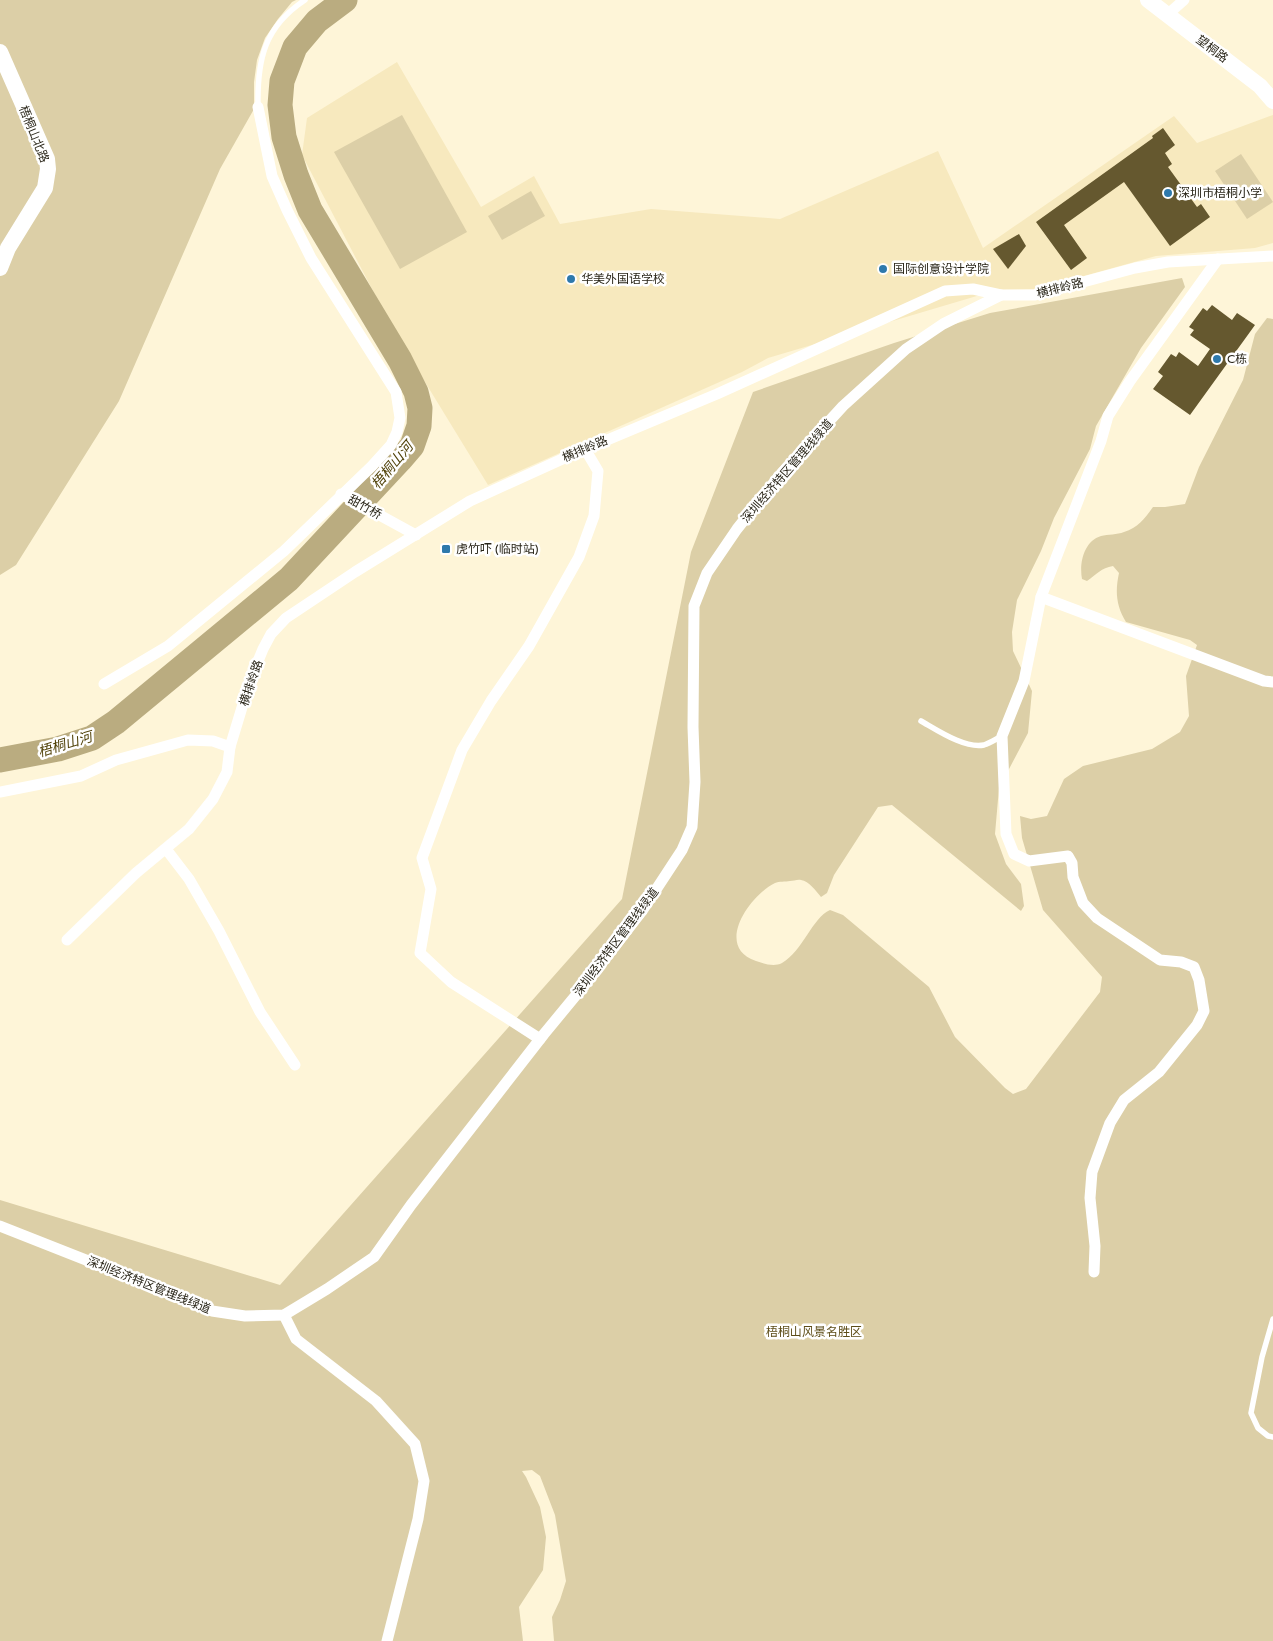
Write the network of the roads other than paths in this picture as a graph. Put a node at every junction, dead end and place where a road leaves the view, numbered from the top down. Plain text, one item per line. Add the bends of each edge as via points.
1 (306, 0) edge
2 (1148, 0) edge
3 (1184, 0) edge
4 (1167, 15) junction
5 (0, 52) edge
6 (1273, 101) edge
7 (258, 107) joint
8 (1273, 256) edge
9 (1218, 259) junction
10 (0, 268) edge
11 (1001, 295) junction
12 (585, 449) junction
13 (341, 494) junction
14 (416, 534) junction
15 (1041, 597) junction
16 (1273, 682) edge
17 (104, 684) dead end
18 (920, 721) dead end
19 (1002, 736) junction
20 (230, 747) junction
21 (0, 792) edge
22 (166, 848) junction
23 (67, 940) dead end
24 (540, 1039) junction
25 (295, 1065) dead end
26 (0, 1226) edge
27 (1094, 1272) dead end
28 (284, 1315) junction
29 (1273, 1319) edge
30 (1273, 1437) edge
31 (386, 1641) edge

1 - 7 lane via 290,10 265,45 258,82
2 - 4 street, 望桐路
3 - 4 street
4 - 6 street, 望桐路 via 1260,86
5 - 10 street, 梧桐山北路 via 47,159 48,169 45,188 8,248
7 - 13 street via 272,176 287,210 311,258 396,392 399,405 399,425 391,445
8 - 9 street, 横排岭路
9 - 11 street, 横排岭路 via 1135,268 1035,295
9 - 15 street via 1108,416
11 - 12 street, 横排岭路 via 973,288 945,291 717,394
11 - 24 street, 深圳经济特区管理线绿道 via 943,324 906,349 843,406 780,475 707,573 694,606 695,782 692,827 682,850 642,911
12 - 14 street, 横排岭路 via 470,501
12 - 24 street via 598,471 594,516 579,557 529,646 462,750 422,858 431,889 420,953 451,982
13 - 14 street, 甜竹桥
13 - 17 street via 284,551 168,646
14 - 20 street, 横排岭路 via 286,618 271,634 250,681
15 - 16 street
15 - 19 street via 1024,681
18 - 19 lane via 969,745 984,745
19 - 27 street via 1006,834 1014,854 1029,861 1068,856 1083,903 1097,918 1160,960 1194,967 1199,980 1204,1011 1197,1025 1159,1072 1124,1100 1110,1123 1092,1172 1090,1198
20 - 21 street via 213,740 188,740 116,760 81,776
20 - 22 street, 横排岭路 via 227,772 212,799 189,829
22 - 23 street, 横排岭路
22 - 25 street via 190,879 260,1012
24 - 28 street, 深圳经济特区管理线绿道 via 374,1257
26 - 28 street, 深圳经济特区管理线绿道 via 212,1311 245,1316
28 - 31 street via 296,1340 376,1401 415,1444 424,1481 418,1519
29 - 30 lane via 1252,1413 1258,1428

